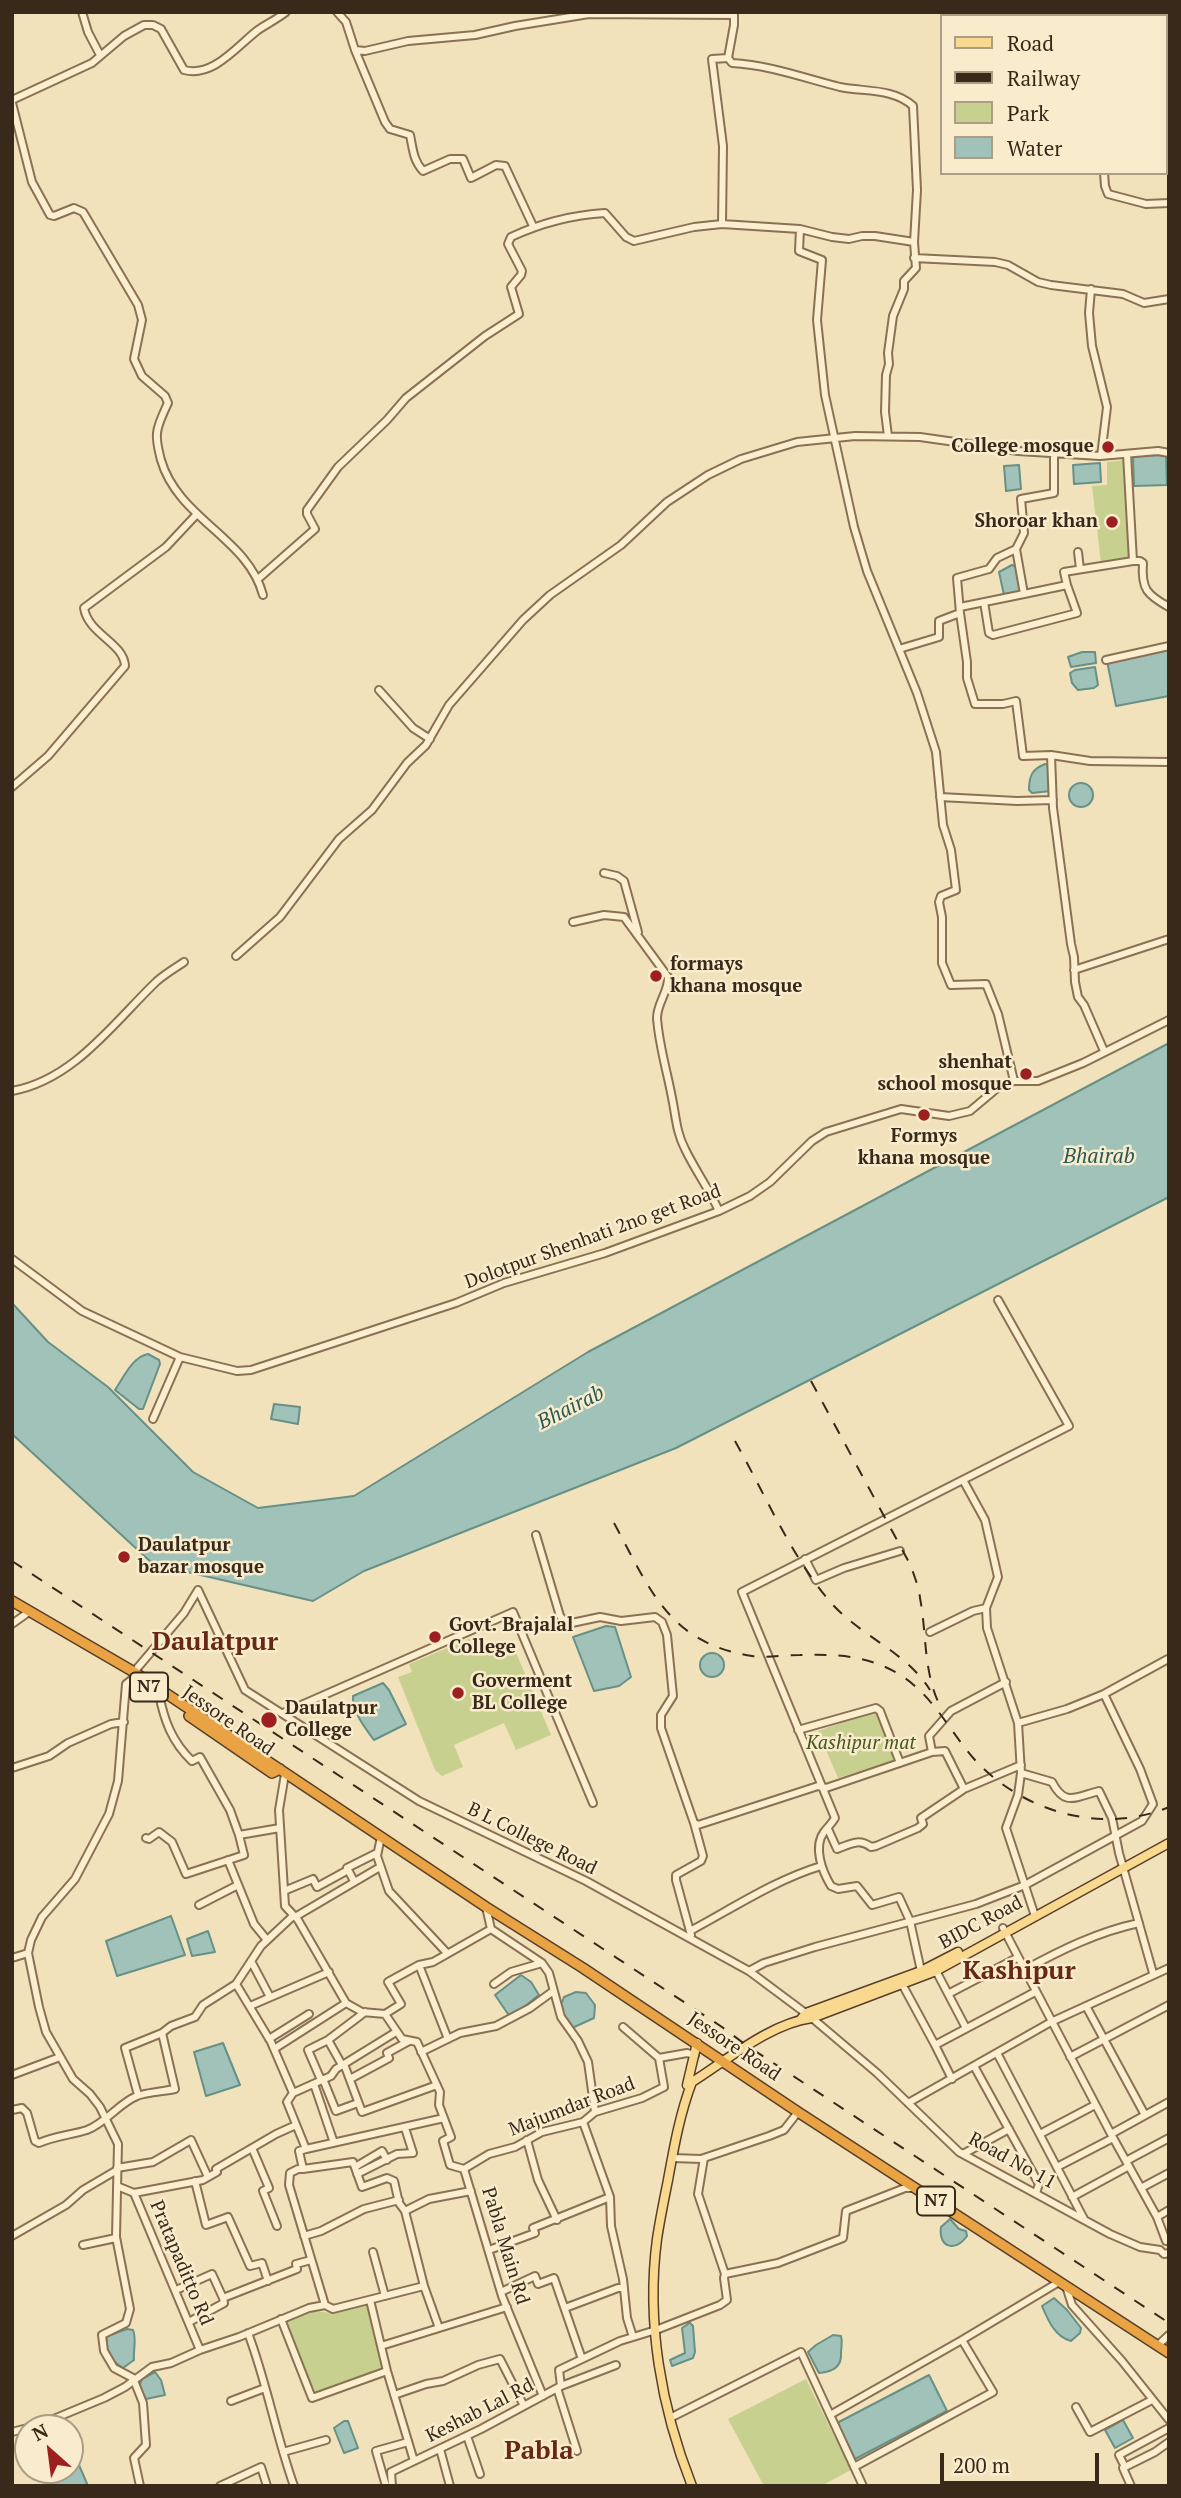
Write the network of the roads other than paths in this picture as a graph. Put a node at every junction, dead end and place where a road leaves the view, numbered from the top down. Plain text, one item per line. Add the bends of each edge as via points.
1 (82, 12) edge
2 (286, 12) edge
3 (337, 12) edge
4 (614, 13) edge
5 (355, 50) junction
6 (100, 55) junction
7 (728, 58) junction
8 (12, 101) edge
9 (1104, 175) edge
10 (1169, 203) edge
11 (722, 224) junction
12 (533, 226) junction
13 (800, 229) junction
14 (914, 242) junction
15 (914, 258) junction
16 (1091, 289) junction
17 (1169, 299) edge
18 (888, 436) junction
19 (835, 437) junction
20 (1055, 453) junction
21 (1169, 453) edge
22 (1127, 454) junction
23 (1101, 456) junction
24 (196, 515) junction
25 (1016, 549) junction
26 (1078, 552) dead end
27 (1133, 561) junction
28 (1080, 569) junction
29 (258, 579) junction
30 (1067, 585) junction
31 (1024, 594) junction
32 (263, 595) dead end
33 (984, 602) junction
34 (1169, 607) edge
35 (960, 610) junction
36 (1169, 646) edge
37 (899, 649) junction
38 (1106, 660) dead end
39 (379, 690) dead end
40 (430, 739) junction
41 (1051, 755) junction
42 (1169, 762) edge
43 (12, 787) edge
44 (940, 797) junction
45 (1053, 800) junction
46 (604, 873) dead end
47 (573, 922) dead end
48 (638, 934) junction
49 (1169, 939) edge
50 (236, 956) dead end
51 (184, 962) dead end
52 (1074, 971) junction
53 (1169, 1020) edge
54 (1104, 1051) junction
55 (1014, 1081) junction
56 (12, 1091) edge
57 (719, 1211) junction
58 (12, 1259) edge
59 (998, 1300) dead end
60 (180, 1357) junction
61 (153, 1419) dead end
62 (963, 1480) junction
63 (536, 1535) dead end
64 (900, 1552) dead end
65 (805, 1559) junction
66 (12, 1603) edge
67 (986, 1608) junction
68 (26, 1614) junction
69 (12, 1624) edge
70 (930, 1632) dead end
71 (1168, 1659) edge
72 (134, 1675) junction
73 (1006, 1682) junction
74 (159, 1694) junction
75 (1104, 1694) junction
76 (283, 1713) junction
77 (124, 1722) junction
78 (1018, 1723) junction
79 (799, 1730) junction
80 (932, 1752) junction
81 (900, 1763) junction
82 (1021, 1765) junction
83 (12, 1768) edge
84 (283, 1771) junction
85 (1021, 1773) junction
86 (822, 1788) junction
87 (964, 1789) junction
88 (593, 1803) dead end
89 (694, 1823) junction
90 (280, 1828) junction
91 (828, 1829) junction
92 (239, 1835) junction
93 (1115, 1836) junction
94 (381, 1837) junction
95 (146, 1838) dead end
96 (1169, 1838) edge
97 (1169, 1843) edge
98 (377, 1853) junction
99 (228, 1860) junction
100 (1123, 1865) junction
101 (821, 1866) junction
102 (380, 1867) junction
103 (348, 1870) junction
104 (354, 1881) junction
105 (238, 1885) junction
106 (1025, 1885) junction
107 (284, 1891) junction
108 (199, 1905) dead end
109 (486, 1907) junction
110 (1034, 1913) junction
111 (294, 1917) junction
112 (910, 1921) junction
113 (1139, 1923) junction
114 (491, 1929) junction
115 (690, 1931) junction
116 (1004, 1931) junction
117 (267, 1940) junction
118 (693, 1940) junction
119 (28, 1953) junction
120 (447, 1954) junction
121 (12, 1958) edge
122 (1017, 1958) junction
123 (251, 1961) junction
124 (542, 1963) junction
125 (419, 1965) junction
126 (934, 1968) junction
127 (1169, 1968) edge
128 (749, 1970) junction
129 (1024, 1970) junction
130 (921, 1971) junction
131 (329, 1972) junction
132 (1153, 1973) junction
133 (900, 1981) junction
134 (236, 1984) junction
135 (494, 1984) dead end
136 (552, 1992) junction
137 (1035, 1992) junction
138 (948, 1994) junction
139 (270, 1997) junction
140 (346, 2003) junction
141 (1169, 2005) edge
142 (250, 2006) junction
143 (1086, 2006) junction
144 (365, 2012) junction
145 (309, 2014) dead end
146 (385, 2014) junction
147 (806, 2017) junction
148 (1051, 2022) junction
149 (623, 2027) dead end
150 (965, 2028) junction
151 (396, 2032) junction
152 (162, 2034) junction
153 (269, 2039) junction
154 (448, 2039) junction
155 (1103, 2039) junction
156 (328, 2040) junction
157 (409, 2041) junction
158 (697, 2043) junction
159 (935, 2045) junction
160 (274, 2049) junction
161 (367, 2049) junction
162 (421, 2052) junction
163 (997, 2053) junction
164 (695, 2055) junction
165 (60, 2057) junction
166 (1070, 2057) junction
167 (659, 2058) junction
168 (724, 2062) junction
169 (343, 2064) junction
170 (376, 2065) junction
171 (974, 2066) junction
172 (12, 2075) edge
173 (350, 2079) junction
174 (952, 2079) junction
175 (322, 2080) junction
176 (314, 2084) junction
177 (437, 2085) junction
178 (293, 2093) junction
179 (138, 2095) junction
180 (1169, 2102) edge
181 (358, 2103) junction
182 (908, 2103) junction
183 (1095, 2105) junction
184 (12, 2110) edge
185 (595, 2112) junction
186 (798, 2112) junction
187 (1145, 2115) junction
188 (444, 2118) junction
189 (106, 2119) junction
190 (583, 2122) junction
191 (296, 2125) junction
192 (405, 2128) junction
193 (1009, 2129) junction
194 (1040, 2134) junction
195 (1112, 2136) junction
196 (1169, 2138) edge
197 (527, 2140) junction
198 (334, 2143) junction
199 (252, 2148) junction
200 (306, 2149) junction
201 (963, 2154) junction
202 (672, 2158) junction
203 (704, 2158) junction
204 (1128, 2164) junction
205 (1057, 2167) junction
206 (117, 2169) junction
207 (303, 2169) junction
208 (464, 2169) junction
209 (356, 2171) junction
210 (1169, 2173) edge
211 (208, 2177) junction
212 (195, 2181) junction
213 (117, 2186) junction
214 (916, 2188) junction
215 (1141, 2188) junction
216 (471, 2191) junction
217 (134, 2193) junction
218 (1036, 2193) junction
219 (610, 2197) junction
220 (1072, 2197) junction
221 (399, 2200) junction
222 (1169, 2210) edge
223 (405, 2211) junction
224 (1157, 2217) junction
225 (557, 2220) junction
226 (1084, 2221) junction
227 (276, 2227) dead end
228 (12, 2236) edge
229 (304, 2236) junction
230 (116, 2238) junction
231 (1167, 2242) edge
232 (83, 2245) dead end
233 (489, 2250) junction
234 (1160, 2250) junction
235 (373, 2252) dead end
236 (1169, 2253) edge
237 (311, 2260) junction
238 (726, 2274) junction
239 (268, 2281) junction
240 (1063, 2284) junction
241 (424, 2287) junction
242 (624, 2288) junction
243 (176, 2290) junction
244 (501, 2292) junction
245 (385, 2295) junction
246 (223, 2298) junction
247 (370, 2300) junction
248 (325, 2305) junction
249 (507, 2307) junction
250 (565, 2308) junction
251 (281, 2319) junction
252 (190, 2322) junction
253 (439, 2328) junction
254 (654, 2331) junction
255 (248, 2333) junction
256 (1169, 2335) edge
257 (633, 2337) junction
258 (962, 2340) junction
259 (380, 2346) junction
260 (1157, 2346) junction
261 (200, 2350) junction
262 (1169, 2353) edge
263 (582, 2359) junction
264 (616, 2365) dead end
265 (387, 2371) junction
266 (134, 2380) junction
267 (559, 2387) junction
268 (265, 2388) junction
269 (394, 2396) junction
270 (543, 2396) junction
271 (231, 2400) dead end
272 (1152, 2400) junction
273 (524, 2406) junction
274 (1076, 2407) dead end
275 (830, 2415) junction
276 (670, 2417) junction
277 (1169, 2420) edge
278 (1169, 2428) edge
279 (12, 2431) edge
280 (467, 2436) junction
281 (326, 2440) dead end
282 (408, 2442) junction
283 (1169, 2442) edge
284 (440, 2449) junction
285 (578, 2451) dead end
286 (283, 2452) junction
287 (414, 2461) junction
288 (854, 2467) junction
289 (1125, 2467) junction
290 (480, 2474) dead end
291 (140, 2486) edge
292 (220, 2486) edge
293 (267, 2486) edge
294 (294, 2486) edge
295 (386, 2486) edge
296 (392, 2486) edge
297 (450, 2486) edge
298 (690, 2486) edge
299 (863, 2486) edge
300 (1131, 2486) edge

1 - 6 street
2 - 6 street via 215,65 194,73 184,70 161,30 153,25 124,36
3 - 5 street via 346,22
4 - 5 street
4 - 7 street via 734,15
5 - 12 street via 378,110 390,128 411,135 413,157 423,170 463,159 471,178 496,165 505,166
6 - 8 street
7 - 11 street via 712,59 723,146
7 - 14 street via 732,63 906,99 913,106 917,151
8 - 24 street via 32,182 51,215 74,208 83,212 138,304 142,320 134,359 142,376 168,403 157,433 162,463 168,480
9 - 10 street via 1108,194 1139,203
11 - 12 street via 634,242 605,213 566,216
11 - 13 street
12 - 29 street via 508,240 523,271 511,287 519,314 406,398 338,467 307,510 315,529
13 - 14 street via 849,239 875,236
13 - 19 street via 799,251 822,260 817,320
14 - 15 street
15 - 16 street via 995,262 1038,282
15 - 18 street via 916,268 904,281 893,316 886,375
16 - 17 street via 1144,303
16 - 23 street via 1092,346 1107,407
18 - 19 street
18 - 20 street
19 - 37 street via 867,571
19 - 40 street via 797,442 741,459 667,502 621,545 523,620 449,705
20 - 23 street
20 - 25 street via 1054,493 1021,499 1024,533
21 - 22 street
22 - 23 street
22 - 27 street
24 - 29 street
24 - 43 street via 166,547 84,608 86,618 124,658 125,666 48,756
25 - 31 street
25 - 35 street via 996,558 989,569 957,578
26 - 28 street
27 - 28 street
27 - 34 street via 1143,563 1142,579 1148,593
28 - 30 street via 1063,572
29 - 32 street
30 - 31 street
30 - 33 street via 1077,613 993,635
31 - 33 street
33 - 35 street
35 - 37 street via 939,621 938,639
35 - 41 street via 967,678 975,704 1016,701 1023,756
36 - 38 street
37 - 44 street via 936,752
39 - 40 street via 413,728
40 - 50 street via 372,810 339,839 280,917
41 - 42 street via 1090,761
41 - 45 street
44 - 45 street
44 - 55 street via 956,890 941,896 939,902 942,963 951,985 986,984
45 - 52 street
46 - 48 street via 624,881
47 - 48 street via 604,915 624,917
48 - 57 street via 668,977 657,1016 676,1126
49 - 52 street
51 - 56 street via 70,1065 34,1087
52 - 54 street via 1078,997
53 - 54 street, Dolotpur Shenhati 2no get Road
54 - 55 street, Dolotpur Shenhati 2no get Road via 1038,1081
55 - 57 street, Dolotpur Shenhati 2no get Road via 970,1111 948,1116 901,1110 826,1132 770,1182
57 - 60 street, Dolotpur Shenhati 2no get Road via 251,1370 237,1371
58 - 60 street, Dolotpur Shenhati 2no get Road via 82,1311
59 - 62 street via 1069,1426
60 - 61 street
62 - 65 street
62 - 67 street via 985,1520 998,1577
63 - 89 street via 552,1594 567,1624 600,1617 654,1616 662,1622 673,1696 661,1715 661,1728
64 - 65 street via 816,1580
65 - 79 street via 742,1592
66 - 68 highway, Jessore Road / N7
66 - 72 highway, Jessore Road / N7
67 - 70 street
67 - 73 street via 987,1628
68 - 69 street
68 - 72 highway, Jessore Road / N7
71 - 75 street
72 - 74 highway, Jessore Road / N7
72 - 76 street, B L College Road via 198,1590 245,1690
72 - 77 street via 126,1684
72 - 84 highway, Jessore Road / N7
73 - 78 street
73 - 80 street via 951,1710 929,1736
74 - 84 highway, Jessore Road / N7 via 272,1773
74 - 92 street via 174,1740 192,1761 200,1757
75 - 78 street
75 - 93 street via 1153,1804 1142,1821
76 - 88 street via 513,1612
76 - 118 street, B L College Road via 419,1801 586,1881
77 - 83 street
77 - 119 street via 118,1782 103,1827 75,1879 42,1917
78 - 82 street
79 - 81 street via 876,1708
79 - 86 street
80 - 81 street
80 - 87 street via 945,1751
81 - 86 street
82 - 85 street
82 - 87 street
84 - 90 street
84 - 94 highway, Jessore Road / N7
85 - 93 street via 1052,1782 1067,1799 1098,1791 1112,1818
85 - 106 street via 1006,1828
86 - 89 street
86 - 91 street via 835,1818
87 - 91 street via 921,1818 923,1824 918,1828 876,1846 859,1841 837,1849
89 - 115 street via 703,1856 676,1880
90 - 92 street
90 - 107 street
91 - 101 street via 822,1833
92 - 99 street via 244,1855
93 - 100 street
93 - 106 street
94 - 98 street
94 - 109 highway, Jessore Road / N7
95 - 99 street via 159,1832 172,1842 186,1874
96 - 100 main road, BIDC Road
97 - 100 main road, BIDC Road
98 - 102 street
98 - 103 street
99 - 105 street
100 - 110 main road, BIDC Road
100 - 113 street
100 - 116 main road, BIDC Road
101 - 112 street via 831,1886 857,1886 872,1905 899,1897
101 - 115 street via 800,1872
102 - 104 street
102 - 120 street via 389,1891
103 - 104 street
103 - 107 street via 317,1887 313,1879
104 - 111 street
105 - 108 street
105 - 117 street via 254,1924
106 - 110 street
106 - 112 street
107 - 111 street via 285,1906
109 - 114 street
109 - 158 highway, Jessore Road / N7
110 - 116 main road, BIDC Road
111 - 117 street
111 - 131 street
112 - 128 street
112 - 130 street
113 - 129 street via 1074,1943
113 - 132 street
114 - 120 street
114 - 124 street
115 - 118 street
116 - 122 street
116 - 126 main road, BIDC Road
117 - 123 street
118 - 128 street, B L College Road
119 - 121 street
119 - 165 street via 41,2016
120 - 125 street
122 - 129 street
122 - 138 street
123 - 134 street
123 - 139 street
124 - 135 street via 511,1972
124 - 136 street
125 - 146 street via 388,1982 401,2004
125 - 154 street
126 - 130 main road, BIDC Road
126 - 133 main road, BIDC Road
126 - 138 street
127 - 132 street
128 - 147 street, B L College Road
129 - 137 street
130 - 133 main road, BIDC Road
131 - 139 street
131 - 140 street
132 - 143 street
133 - 147 main road, BIDC Road
133 - 159 street
134 - 142 street
134 - 152 street via 203,2005 195,2017
136 - 154 street via 496,2026
136 - 185 street via 588,2062
137 - 148 street
137 - 150 street
138 - 150 street
139 - 142 street
140 - 144 street
140 - 160 street
141 - 155 street
142 - 153 street
143 - 148 street
143 - 155 street
144 - 146 street
144 - 156 street
145 - 153 street
146 - 151 street, Pabla Main Rd
147 - 168 main road, BIDC Road via 746,2045
147 - 182 street, Road No 11
148 - 163 street
148 - 166 street
149 - 167 street
150 - 159 street
151 - 157 street, Pabla Main Rd
151 - 161 street
152 - 179 street via 125,2048
152 - 179 street via 174,2089
153 - 160 street
154 - 162 street
155 - 166 street
155 - 187 street
156 - 169 street
156 - 175 street via 308,2050
157 - 162 street, Pabla Main Rd via 417,2042
157 - 170 street
158 - 164 main road
158 - 168 highway, Jessore Road / N7
159 - 174 street
160 - 178 street
161 - 169 street
161 - 170 street
162 - 177 street, Pabla Main Rd
163 - 171 street
163 - 194 street
164 - 167 street
164 - 254 main road via 668,2156 654,2239
165 - 172 street
165 - 189 street
166 - 183 street
167 - 185 street, Majumdar Road via 664,2087
168 - 186 highway, Jessore Road / N7
168 - 202 main road, BIDC Road via 692,2082
169 - 173 street
169 - 175 street
170 - 173 street
171 - 174 street
171 - 193 street
173 - 181 street
174 - 182 street
175 - 176 street
175 - 181 street via 335,2111
176 - 178 street
176 - 198 street
177 - 181 street via 362,2112
177 - 188 street, Pabla Main Rd
178 - 191 street via 287,2102
179 - 189 street
180 - 187 street
182 - 201 street, Road No 11
183 - 194 street
183 - 195 street
184 - 189 street via 22,2108 27,2113 39,2143 87,2130
185 - 190 street, Majumdar Road
186 - 203 street via 784,2130
186 - 214 highway, Jessore Road / N7
187 - 195 street
188 - 192 street
188 - 208 street, Pabla Main Rd via 451,2137 443,2141 450,2165
189 - 206 street via 118,2144
190 - 197 street, Majumdar Road
190 - 219 street
191 - 199 street
191 - 200 street
192 - 198 street
192 - 209 street via 412,2153 397,2154
193 - 201 street
193 - 218 street via 1039,2184
194 - 205 street
195 - 204 street
195 - 205 street
196 - 204 street
197 - 208 street, Majumdar Road
197 - 225 street via 538,2180
198 - 200 street
199 - 211 street
199 - 227 street via 268,2188 263,2191
200 - 207 street via 299,2151
201 - 218 street, Road No 11
202 - 203 street
202 - 254 main road, BIDC Road via 657,2239
203 - 238 street via 698,2194
204 - 215 street
204 - 220 street
205 - 220 street
206 - 211 street via 153,2162 191,2140
206 - 213 street
206 - 228 street
207 - 209 street via 353,2162
207 - 229 street via 290,2173 289,2185
208 - 216 street, Pabla Main Rd
209 - 221 street via 362,2186 387,2178 394,2181
210 - 215 street
211 - 212 street
212 - 217 street
212 - 239 street via 206,2225 228,2217 250,2266 262,2263
213 - 217 street, Pratapaditto Rd
213 - 230 street
214 - 238 street via 846,2211 843,2238 778,2263
214 - 240 highway, Jessore Road / N7
215 - 224 street
216 - 223 street via 429,2199
216 - 233 street, Pabla Main Rd
217 - 243 street, Pratapaditto Rd
218 - 226 street, Road No 11
219 - 225 street
219 - 242 street
220 - 226 street
221 - 223 street
221 - 229 street via 364,2208
222 - 224 street
223 - 241 street
224 - 231 street
225 - 233 street
226 - 234 street, Road No 11 via 1140,2247
229 - 237 street
230 - 232 street
230 - 266 street via 130,2309 126,2323 102,2335 104,2351 114,2368
231 - 234 street via 1160,2244
233 - 244 street, Pabla Main Rd
234 - 236 street, Road No 11
235 - 245 street
237 - 239 street
237 - 248 street
238 - 254 street, Keshab Lal Rd via 724,2303
239 - 246 street
240 - 258 street
240 - 260 highway, Jessore Road / N7
240 - 272 street via 1072,2305
241 - 245 street
241 - 253 street
242 - 250 street
242 - 257 street
243 - 246 street via 212,2274
243 - 252 street, Pratapaditto Rd
244 - 249 street, Pabla Main Rd
244 - 250 street via 535,2276 538,2284 554,2278
245 - 247 street
246 - 252 street via 224,2303
247 - 248 street via 333,2309
247 - 259 street
248 - 251 street
249 - 253 street
249 - 270 street, Pabla Main Rd
250 - 263 street
251 - 255 street
251 - 265 street via 312,2398
252 - 261 street, Pratapaditto Rd
253 - 259 street
254 - 257 street, Keshab Lal Rd
254 - 276 main road
254 - 298 main road via 660,2400 671,2445
255 - 261 street
255 - 268 street
256 - 260 street
257 - 263 street, Keshab Lal Rd
258 - 275 street
258 - 288 street via 993,2392
259 - 265 street
260 - 262 highway, Jessore Road / N7
261 - 266 street via 152,2367
263 - 267 street, Keshab Lal Rd via 559,2370
264 - 267 street
265 - 269 street
266 - 279 street via 39,2426
266 - 291 street via 145,2419 146,2445 134,2458
267 - 270 street, Keshab Lal Rd
267 - 285 street
268 - 271 street
268 - 286 street
269 - 273 street via 500,2359
269 - 282 street
270 - 273 street, Keshab Lal Rd
272 - 274 street via 1090,2432
272 - 277 street
273 - 280 street, Keshab Lal Rd
275 - 276 street via 801,2352
275 - 288 street
276 - 298 main road
278 - 289 street via 1119,2455
280 - 284 street, Keshab Lal Rd
280 - 290 street
281 - 286 street
282 - 287 street
282 - 295 street via 376,2451
283 - 289 street
284 - 287 street, Keshab Lal Rd
284 - 297 street
286 - 294 street
287 - 296 street, Keshab Lal Rd via 391,2472
288 - 299 street
289 - 300 street
292 - 293 street via 261,2468

